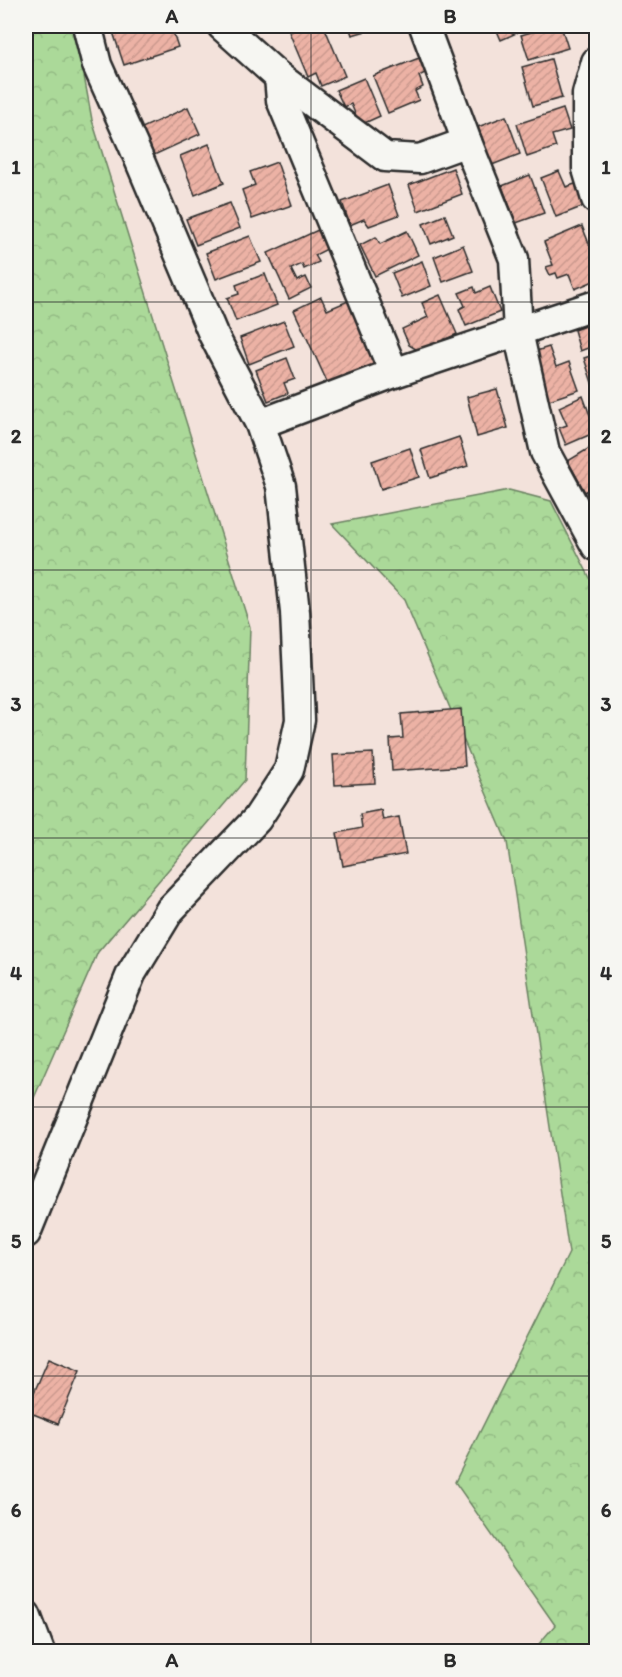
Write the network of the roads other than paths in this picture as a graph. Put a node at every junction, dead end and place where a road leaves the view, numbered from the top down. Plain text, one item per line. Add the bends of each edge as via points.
1 (90, 26) edge
2 (222, 26) edge
3 (424, 26) edge
4 (597, 62) edge
5 (279, 77) junction
6 (467, 142) junction
7 (597, 199) edge
8 (597, 305) edge
9 (518, 332) junction
10 (394, 373) junction
11 (260, 424) junction
12 (597, 546) edge
13 (26, 1233) edge
14 (26, 1615) edge
15 (40, 1652) edge

1 - 11 street via 97,65 213,334
2 - 5 street
3 - 6 street
4 - 7 street via 587,93 587,169
5 - 6 street via 385,157 420,159
5 - 10 street via 281,100
6 - 9 street via 514,259
8 - 9 street
9 - 10 street
9 - 12 street via 545,452
10 - 11 street
11 - 13 street via 281,486 293,590 300,720 289,770 257,819 170,910 130,974
14 - 15 street

